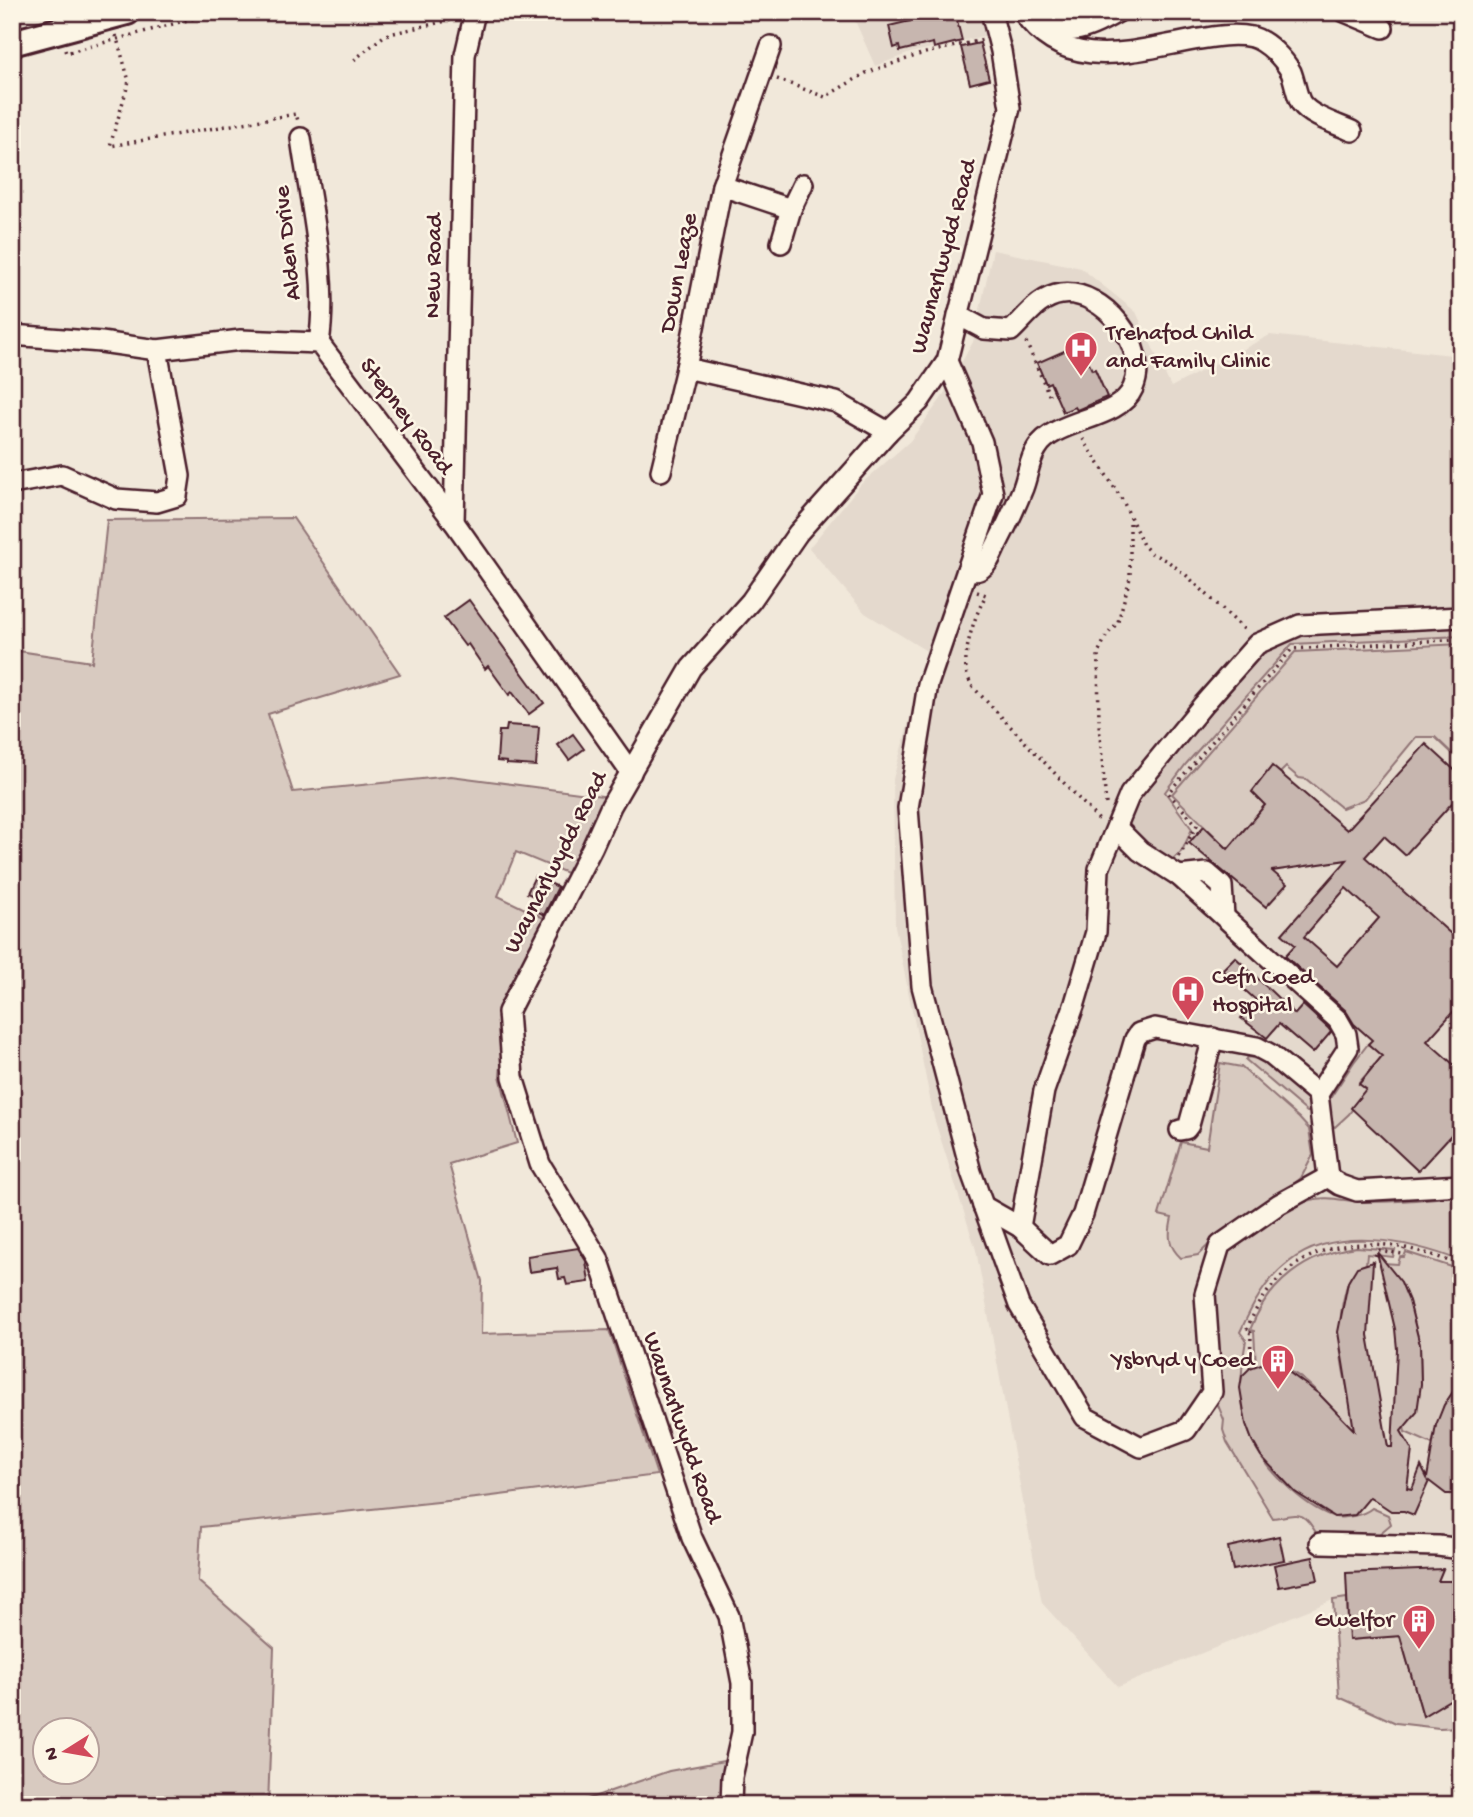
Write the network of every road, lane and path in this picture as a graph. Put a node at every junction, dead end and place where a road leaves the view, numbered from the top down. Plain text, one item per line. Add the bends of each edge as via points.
1 (991, 12) edge
2 (1024, 12) edge
3 (1118, 12) edge
4 (1345, 12) edge
5 (475, 13) edge
6 (118, 14) edge
7 (1383, 29) dead end
8 (997, 36) junction
9 (12, 43) edge
10 (771, 46) dead end
11 (354, 60) dead end
12 (762, 73) junction
13 (1352, 131) dead end
14 (301, 138) joint
15 (803, 184) dead end
16 (722, 186) junction
17 (791, 209) junction
18 (781, 243) dead end
19 (958, 315) junction
20 (1016, 326) junction
21 (12, 335) edge
22 (318, 343) junction
23 (157, 350) junction
24 (947, 361) junction
25 (686, 368) junction
26 (1050, 397) dead end
27 (1074, 425) junction
28 (888, 432) junction
29 (662, 471) dead end
30 (12, 484) edge
31 (1130, 517) junction
32 (454, 522) junction
33 (967, 570) junction
34 (986, 595) dead end
35 (1461, 617) edge
36 (1461, 639) edge
37 (1257, 645) junction
38 (631, 773) junction
39 (1106, 807) dead end
40 (1112, 823) junction
41 (1175, 873) junction
42 (1213, 1038) junction
43 (1318, 1094) junction
44 (1180, 1130) dead end
45 (1328, 1177) junction
46 (1460, 1184) edge
47 (983, 1206) junction
48 (1020, 1227) junction
49 (1404, 1248) junction
50 (1372, 1262) dead end
51 (1461, 1266) edge
52 (1250, 1367) dead end
53 (1320, 1543) dead end
54 (1461, 1549) edge
55 (731, 1805) edge

1 - 8 street, Waunarlwydd Road
2 - 3 street via 1064,31 1083,30
2 - 13 street via 1044,37 1066,48 1107,55 1209,38 1255,38 1290,70 1301,103
4 - 7 street
5 - 11 path via 385,35
5 - 32 street, New Road via 465,55
6 - 9 main road
6 - 14 path via 130,81 110,146 296,114
8 - 12 path via 866,73 825,97
8 - 19 street, Waunarlwydd Road via 1010,108
10 - 12 street, Down Leaze
12 - 16 street, Down Leaze
14 - 22 street, Alden Drive via 319,266
15 - 17 street
16 - 17 street, Down Leaze
16 - 25 street, Down Leaze
17 - 18 street
19 - 20 street via 984,329 1011,331
19 - 24 street, Waunarlwydd Road
20 - 26 path
20 - 27 street via 1044,300 1077,293 1111,315 1133,344 1138,363 1132,391 1121,403
21 - 23 street
22 - 23 street via 241,340
22 - 32 street, Stepney Road
23 - 30 street via 180,476 177,496 157,502 116,499 62,475
24 - 28 street, Waunarlwydd Road via 919,402
24 - 33 street via 982,442 993,494
25 - 28 street via 836,401
25 - 29 street, Down Leaze
27 - 31 path
27 - 33 street via 1046,437 1036,449 1011,518 989,561 981,569
28 - 38 street, Waunarlwydd Road via 798,533 751,601 691,668
31 - 37 path via 1143,545 1186,575
31 - 39 path via 1130,578 1125,600 1118,622 1098,653
32 - 38 street, Stepney Road
33 - 47 street via 928,684 908,808 922,986
34 - 40 path via 968,650 966,672 972,686 1107,827
35 - 37 street via 1300,625
36 - 41 path via 1292,649 1168,793 1197,825
37 - 40 street via 1150,766
38 - 55 street, Waunarlwydd Road via 508,1012 513,1077 540,1164 598,1258 692,1538 729,1616 742,1684 742,1732
40 - 41 street via 1140,851
40 - 48 street via 1099,869 1096,932 1044,1091
41 - 43 street via 1338,1020 1348,1048
42 - 43 street via 1257,1047
42 - 44 street via 1189,1125
42 - 48 street via 1156,1028 1139,1033 1083,1214 1068,1245 1050,1255
43 - 45 street
45 - 46 street via 1357,1191
45 - 47 street via 1220,1245 1205,1294 1212,1392 1186,1430 1141,1447 1085,1417 1019,1305
47 - 48 street
49 - 50 path via 1402,1254 1378,1250
49 - 51 path
49 - 52 path via 1350,1244 1293,1265 1252,1316 1246,1331 1251,1333
53 - 54 street

